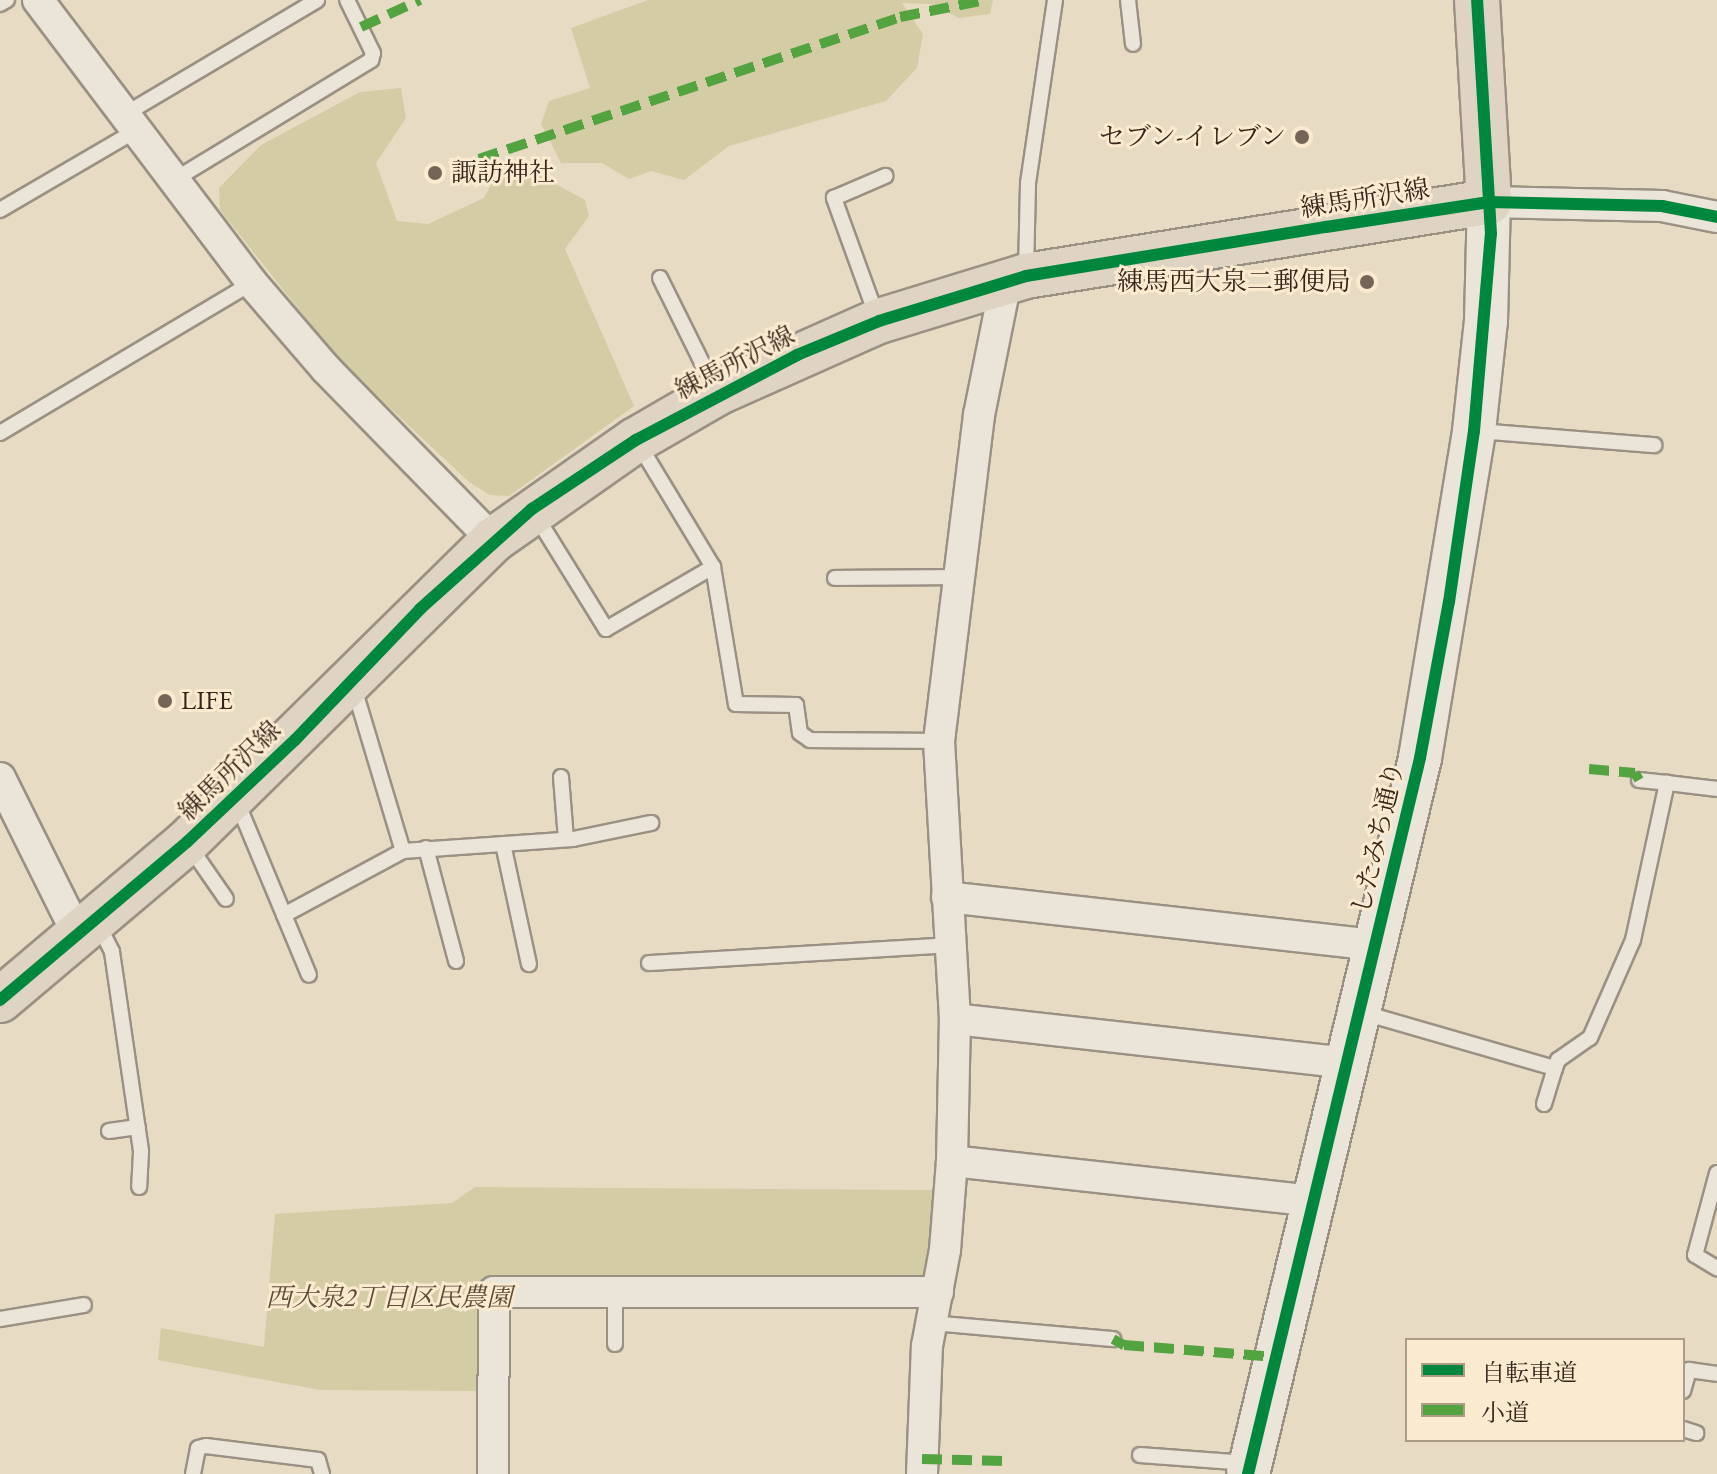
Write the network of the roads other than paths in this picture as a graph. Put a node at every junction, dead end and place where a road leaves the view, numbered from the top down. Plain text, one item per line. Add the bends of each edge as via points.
1 (7, 0) edge
2 (317, 0) edge
3 (347, 0) edge
4 (1055, 0) edge
5 (1128, 0) edge
6 (1477, 0) edge
7 (46, 3) edge
8 (0, 4) edge
9 (1133, 44) dead end
10 (128, 123) junction
11 (885, 176) dead end
12 (174, 180) junction
13 (1489, 202) junction
14 (0, 210) edge
15 (1717, 217) edge
16 (660, 278) dead end
17 (1016, 279) junction
18 (252, 283) junction
19 (879, 321) junction
20 (717, 393) junction
21 (1474, 431) junction
22 (0, 433) edge
23 (636, 440) junction
24 (1654, 445) dead end
25 (532, 509) junction
26 (493, 540) junction
27 (713, 567) junction
28 (956, 577) junction
29 (835, 578) dead end
30 (352, 680) junction
31 (939, 741) junction
32 (561, 777) dead end
33 (0, 778) edge
34 (1639, 780) dead end
35 (1667, 783) junction
36 (1717, 789) edge
37 (235, 798) junction
38 (651, 823) dead end
39 (566, 839) junction
40 (187, 842) junction
41 (503, 844) junction
42 (426, 848) junction
43 (403, 851) junction
44 (947, 897) junction
45 (226, 899) dead end
46 (284, 915) junction
47 (88, 930) junction
48 (949, 945) junction
49 (1376, 945) junction
50 (456, 961) dead end
51 (649, 963) dead end
52 (529, 964) dead end
53 (309, 975) dead end
54 (0, 1000) edge
55 (1360, 1012) junction
56 (955, 1019) junction
57 (1348, 1063) junction
58 (1555, 1068) junction
59 (1544, 1104) dead end
60 (138, 1127) junction
61 (109, 1131) dead end
62 (952, 1161) junction
63 (1717, 1173) edge
64 (139, 1187) dead end
65 (1314, 1201) junction
66 (1717, 1268) edge
67 (615, 1290) junction
68 (938, 1292) junction
69 (84, 1305) dead end
70 (0, 1319) edge
71 (932, 1323) junction
72 (1113, 1339) dead end
73 (615, 1344) dead end
74 (1717, 1374) edge
75 (1685, 1384) edge
76 (1140, 1455) dead end
77 (1249, 1469) edge
78 (193, 1474) edge
79 (322, 1474) edge
80 (493, 1474) edge
81 (922, 1474) edge

1 - 8 lane
2 - 10 lane
3 - 12 lane via 373,53 371,60
4 - 17 lane
5 - 9 lane
6 - 13 main road
7 - 10 street
10 - 12 street
10 - 14 lane
11 - 19 lane via 834,198
12 - 18 street
13 - 15 street via 1662,206
13 - 17 main road, 練馬所沢線
13 - 21 street, したみち通り via 1486,321
16 - 20 lane
17 - 19 main road, 練馬所沢線
17 - 28 street via 979,415
18 - 22 lane
18 - 26 street via 326,369
19 - 20 main road, 練馬所沢線
20 - 23 main road, 練馬所沢線
21 - 24 lane
21 - 49 street, したみち通り via 1423,742
23 - 25 main road, 練馬所沢線
23 - 27 lane
25 - 26 main road, 練馬所沢線
25 - 27 lane via 606,629
26 - 30 main road, 練馬所沢線
27 - 31 lane via 736,704 796,705 800,733 810,740
28 - 29 lane
28 - 31 street
30 - 37 main road, 練馬所沢線
30 - 43 lane
31 - 44 street
32 - 39 lane
33 - 47 street
34 - 35 lane
35 - 36 lane
35 - 58 lane via 1633,940 1590,1038 1558,1060
37 - 40 main road, 練馬所沢線
37 - 46 lane
38 - 39 lane
39 - 41 lane
40 - 45 lane
40 - 47 main road, 練馬所沢線
41 - 42 lane
41 - 52 lane
42 - 43 lane
42 - 50 lane
43 - 46 lane
44 - 48 street
44 - 49 street
46 - 53 lane
47 - 54 main road, 練馬所沢線
47 - 60 lane via 112,952
48 - 51 lane
48 - 56 street
49 - 55 street, したみち通り
55 - 57 street, したみち通り
55 - 58 lane
56 - 57 street
56 - 62 street
57 - 65 street, したみち通り
58 - 59 lane
60 - 61 lane
60 - 64 lane
62 - 65 street
62 - 68 street
63 - 66 lane via 1695,1255
65 - 77 street, したみち通り
67 - 68 street
67 - 73 lane
67 - 80 street via 494,1292
68 - 71 street
69 - 70 lane
71 - 72 lane
71 - 81 street via 924,1380
74 - 75 lane via 1689,1370
76 - 77 lane
78 - 79 lane via 198,1448 206,1446 318,1460

